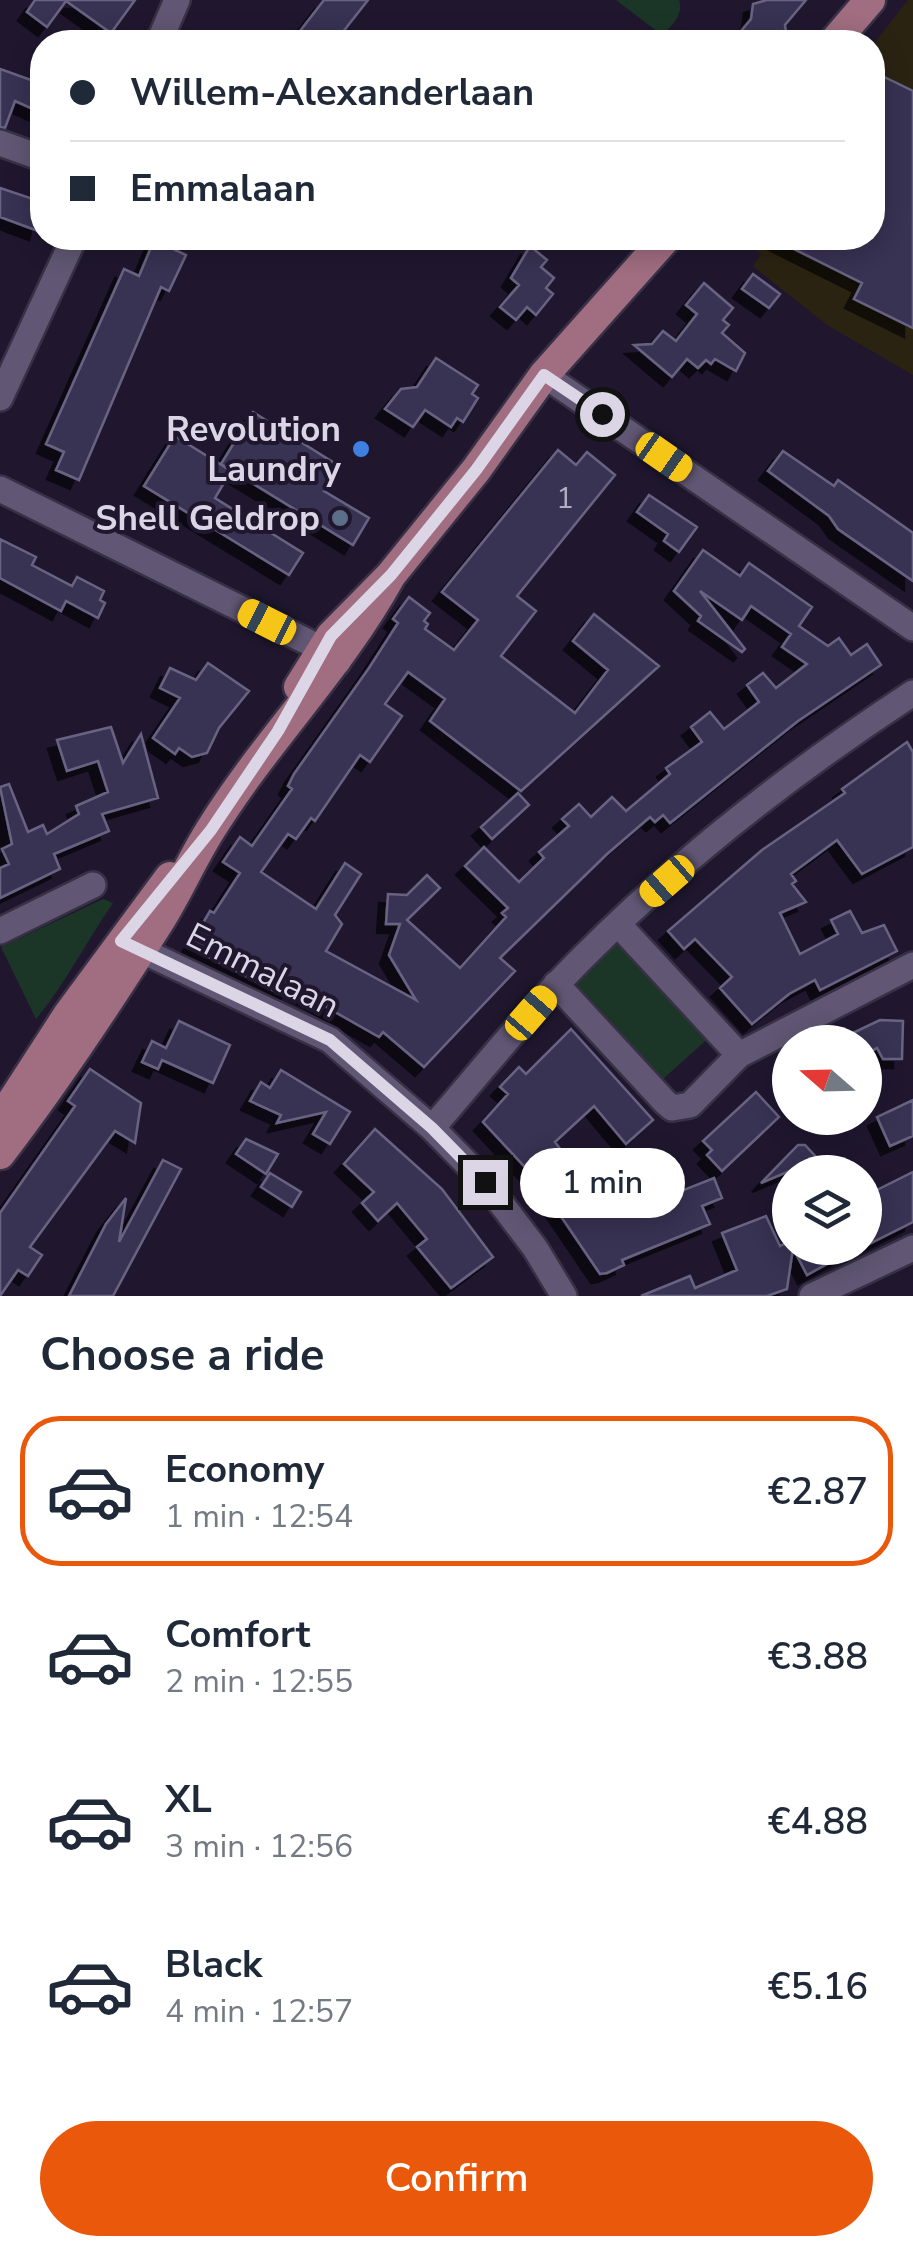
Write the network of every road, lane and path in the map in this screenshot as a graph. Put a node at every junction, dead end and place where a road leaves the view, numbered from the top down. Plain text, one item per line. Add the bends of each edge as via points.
1 (177, 0) edge
2 (870, 0) edge
3 (164, 30) edge
4 (844, 30) edge
5 (0, 143) edge
6 (30, 154) edge
7 (68, 250) edge
8 (656, 250) edge
9 (552, 380) junction
10 (0, 398) edge
11 (0, 489) edge
12 (913, 628) edge
13 (330, 656) junction
14 (913, 693) edge
15 (93, 885) dead end
16 (618, 924) junction
17 (0, 931) edge
18 (131, 945) junction
19 (913, 965) edge
20 (556, 984) junction
21 (738, 1055) junction
22 (0, 1120) edge
23 (432, 1128) junction
24 (0, 1154) edge
25 (913, 1248) edge
26 (564, 1296) edge
27 (812, 1296) edge

1 - 3 street
2 - 4 main road
5 - 6 street
7 - 10 street
8 - 9 main road
9 - 12 street
9 - 13 main road
11 - 13 street
13 - 18 main road
14 - 16 street via 741,817
15 - 17 street
16 - 20 street
16 - 21 street
18 - 22 main road
18 - 23 street, Emmalaan via 330,1040
18 - 24 main road via 45,1096
19 - 21 street
20 - 21 street via 672,1108 690,1106
20 - 23 street
23 - 26 street, Emmalaan via 495,1195
25 - 27 street

